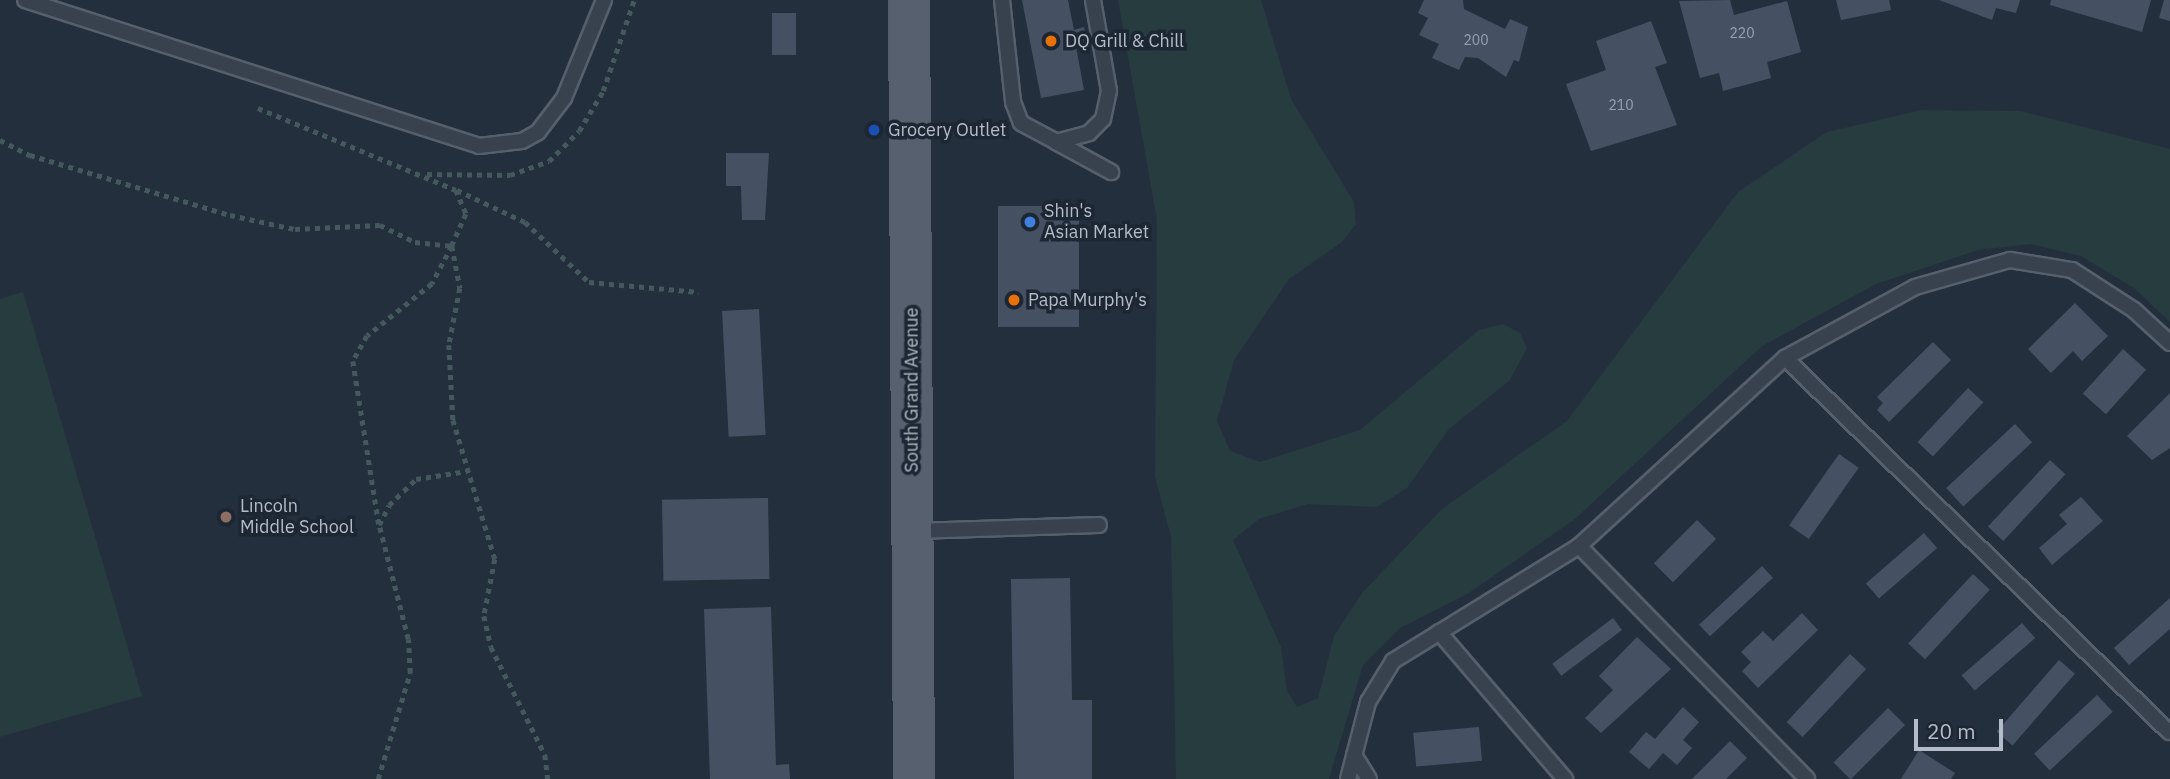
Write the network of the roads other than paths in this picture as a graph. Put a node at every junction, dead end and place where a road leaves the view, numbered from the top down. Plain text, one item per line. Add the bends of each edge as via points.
1 (25, 0) edge
2 (604, 0) edge
3 (909, 0) edge
4 (1002, 0) edge
5 (1093, 0) edge
6 (1056, 142) junction
7 (1111, 172) dead end
8 (2170, 343) edge
9 (1785, 358) junction
10 (1099, 525) dead end
11 (912, 531) junction
12 (1579, 546) junction
13 (1439, 632) junction
14 (2169, 732) edge
15 (1354, 755) junction
16 (914, 779) edge
17 (1348, 779) edge
18 (1369, 779) edge
19 (1565, 779) edge
20 (1807, 779) edge

1 - 2 lane via 479,146 522,141 538,132 564,98
3 - 11 main road, South Grand Avenue
4 - 6 lane via 1013,102 1021,123
5 - 6 lane via 1109,91 1103,119 1089,133
6 - 7 lane
8 - 9 lane via 2134,310 2072,270 2010,260 1914,287
9 - 12 lane
9 - 14 lane
10 - 11 lane
11 - 16 main road, South Grand Avenue
12 - 13 lane
12 - 20 lane
13 - 15 lane via 1393,662 1368,702
13 - 19 lane
15 - 17 lane
15 - 18 lane

